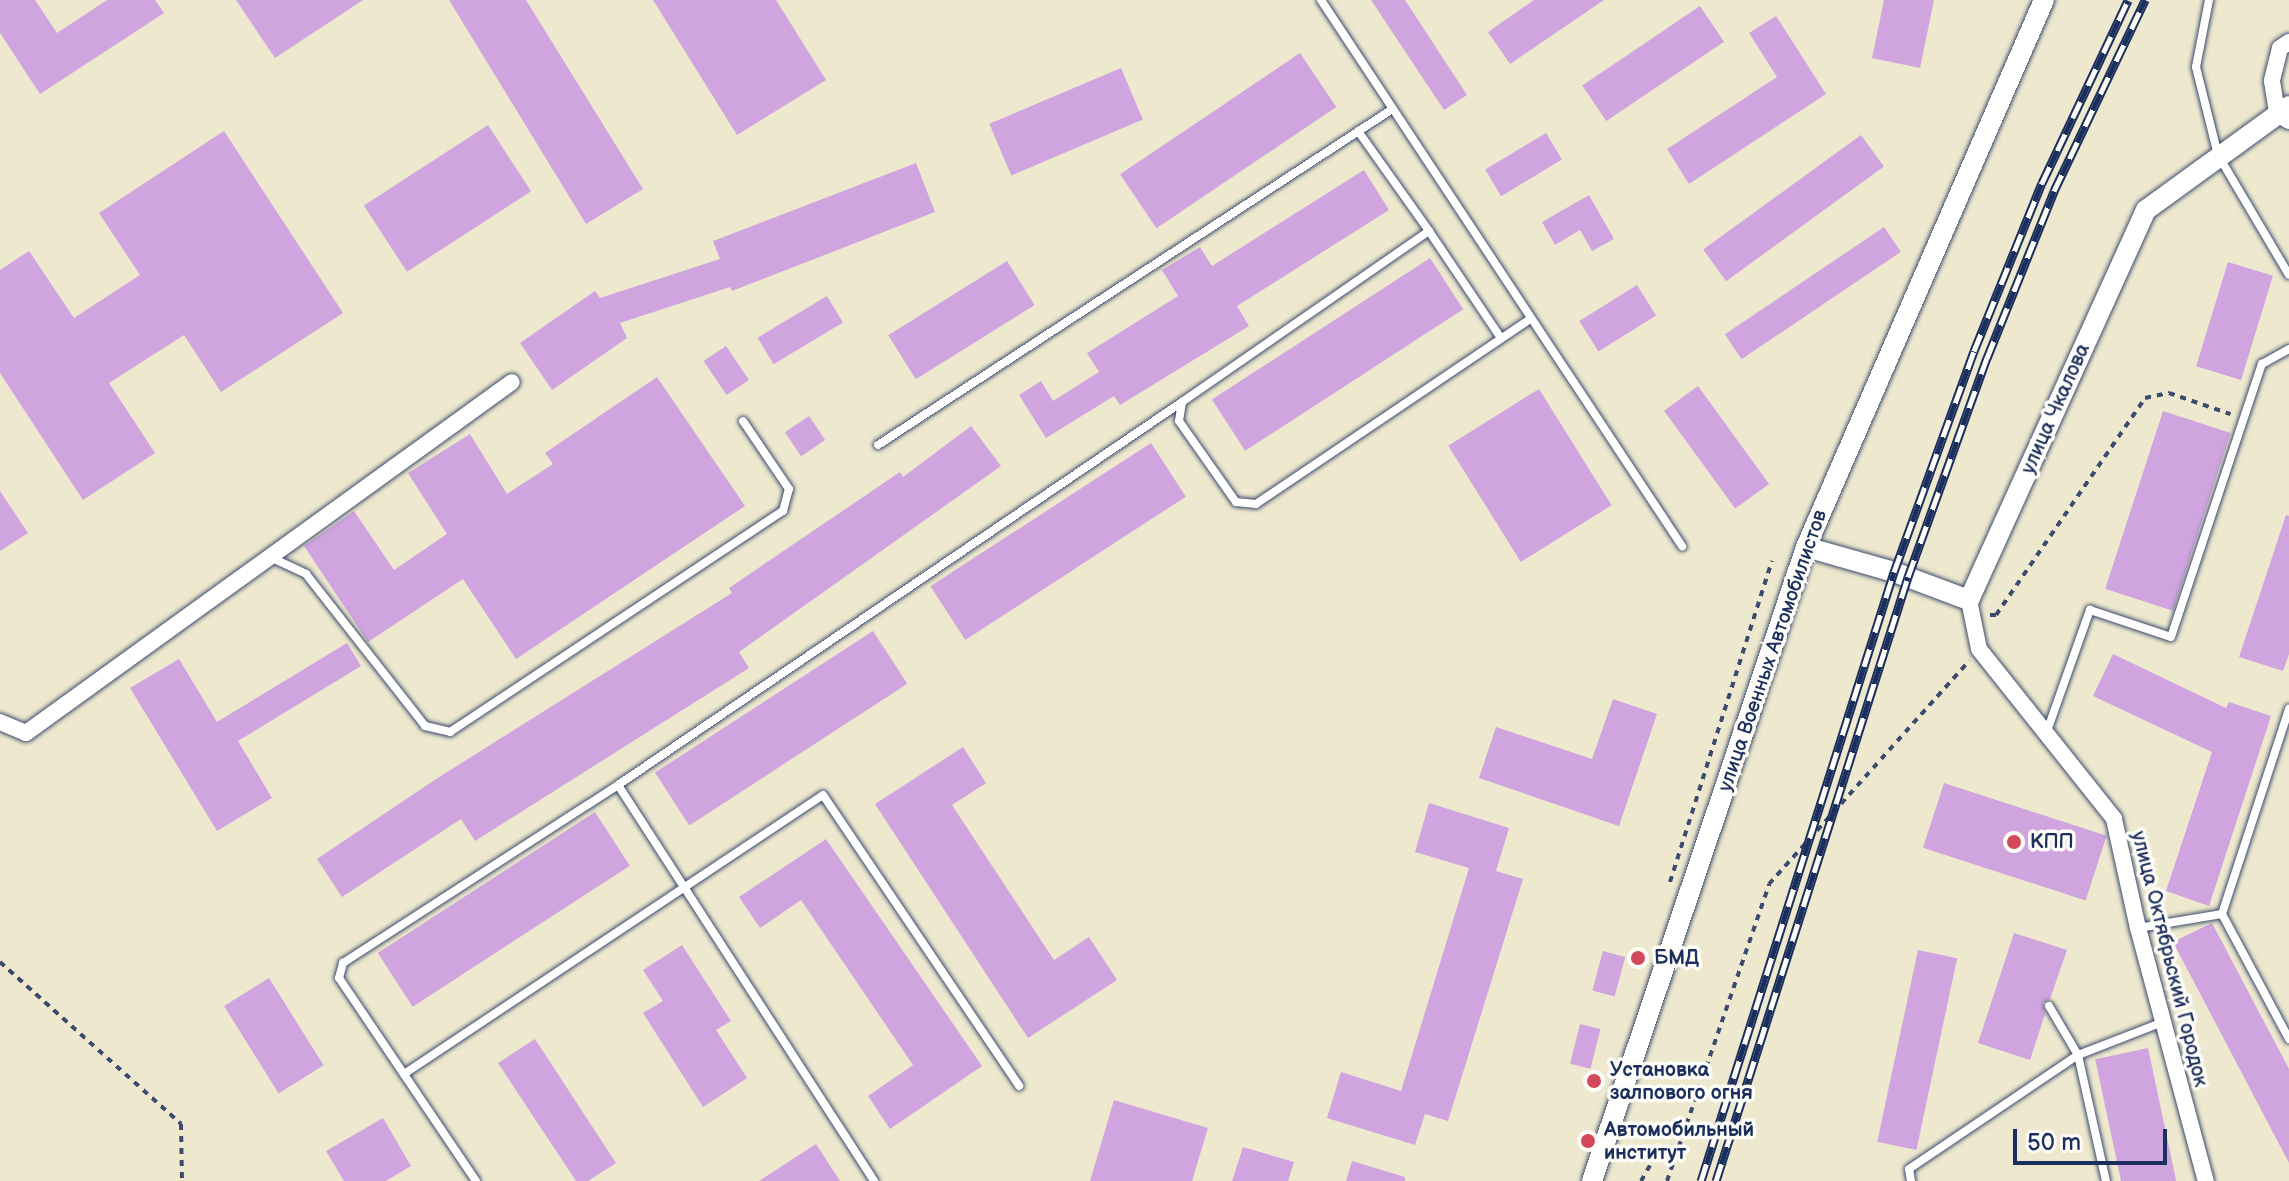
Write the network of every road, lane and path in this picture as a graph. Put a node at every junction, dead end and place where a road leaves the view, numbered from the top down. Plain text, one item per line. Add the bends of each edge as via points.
1 (1321, 0) edge
2 (2044, 0) edge
3 (2209, 0) edge
4 (2289, 42) edge
5 (1391, 110) junction
6 (2285, 114) edge
7 (1358, 131) junction
8 (2218, 155) junction
9 (1429, 231) junction
10 (2289, 275) edge
11 (1530, 319) junction
12 (1501, 338) junction
13 (2289, 349) edge
14 (512, 382) dead end
15 (1182, 402) junction
16 (2244, 419) junction
17 (743, 421) dead end
18 (878, 445) dead end
19 (1682, 546) dead end
20 (1806, 547) junction
21 (270, 557) junction
22 (1772, 561) dead end
23 (1971, 608) junction
24 (1979, 649) junction
25 (2289, 709) edge
26 (0, 722) edge
27 (2046, 734) junction
28 (618, 785) junction
29 (684, 886) junction
30 (1666, 894) dead end
31 (2222, 914) junction
32 (2138, 928) junction
33 (0, 962) edge
34 (2049, 1006) dead end
35 (2289, 1010) edge
36 (2277, 1017) junction
37 (2163, 1022) junction
38 (2289, 1039) edge
39 (2078, 1055) junction
40 (404, 1074) junction
41 (1019, 1086) dead end
42 (1660, 1148) dead end
43 (182, 1181) edge
44 (476, 1181) edge
45 (874, 1181) edge
46 (1592, 1181) edge
47 (1641, 1181) edge
48 (1667, 1181) edge
49 (1911, 1181) edge
50 (2106, 1181) edge
51 (2206, 1181) edge

1 - 5 lane
2 - 20 street, улица Военных Автомобилистов
3 - 8 lane via 2196,67
4 - 6 street, улица Чкалова via 2274,61 2273,101
5 - 7 lane
5 - 11 lane
6 - 8 street, улица Чкалова
7 - 9 lane
7 - 18 lane
8 - 10 lane
8 - 23 street, улица Чкалова via 2146,210
9 - 12 lane
9 - 15 lane
11 - 12 lane
11 - 19 lane
12 - 15 lane via 1256,504 1236,502 1179,421
13 - 16 lane via 2262,364
14 - 21 street
15 - 28 lane
16 - 23 path via 2169,393 2145,398 1996,615
16 - 27 lane via 2171,637 2090,610
17 - 21 lane via 789,489 783,511 450,732 425,726 306,574
20 - 23 street via 1894,572
20 - 46 street, улица Военных Автомобилистов
21 - 26 street via 26,733
22 - 30 path
23 - 24 street, улица Октябрьский Городок
24 - 27 street, улица Октябрьский Городок
24 - 48 path via 1769,884
25 - 31 lane
27 - 32 street, улица Октябрьский Городок via 2114,819
28 - 29 lane
28 - 40 lane via 343,963 339,978
29 - 40 lane
29 - 41 lane via 823,795
29 - 45 lane
31 - 32 lane
31 - 36 lane
32 - 37 street, улица Октябрьский Городок
33 - 43 path via 181,1124
34 - 39 lane
35 - 36 lane
36 - 38 lane
37 - 39 lane
37 - 51 street, улица Октябрьский Городок
39 - 49 lane via 1909,1169
39 - 50 lane
40 - 44 lane
42 - 47 path

